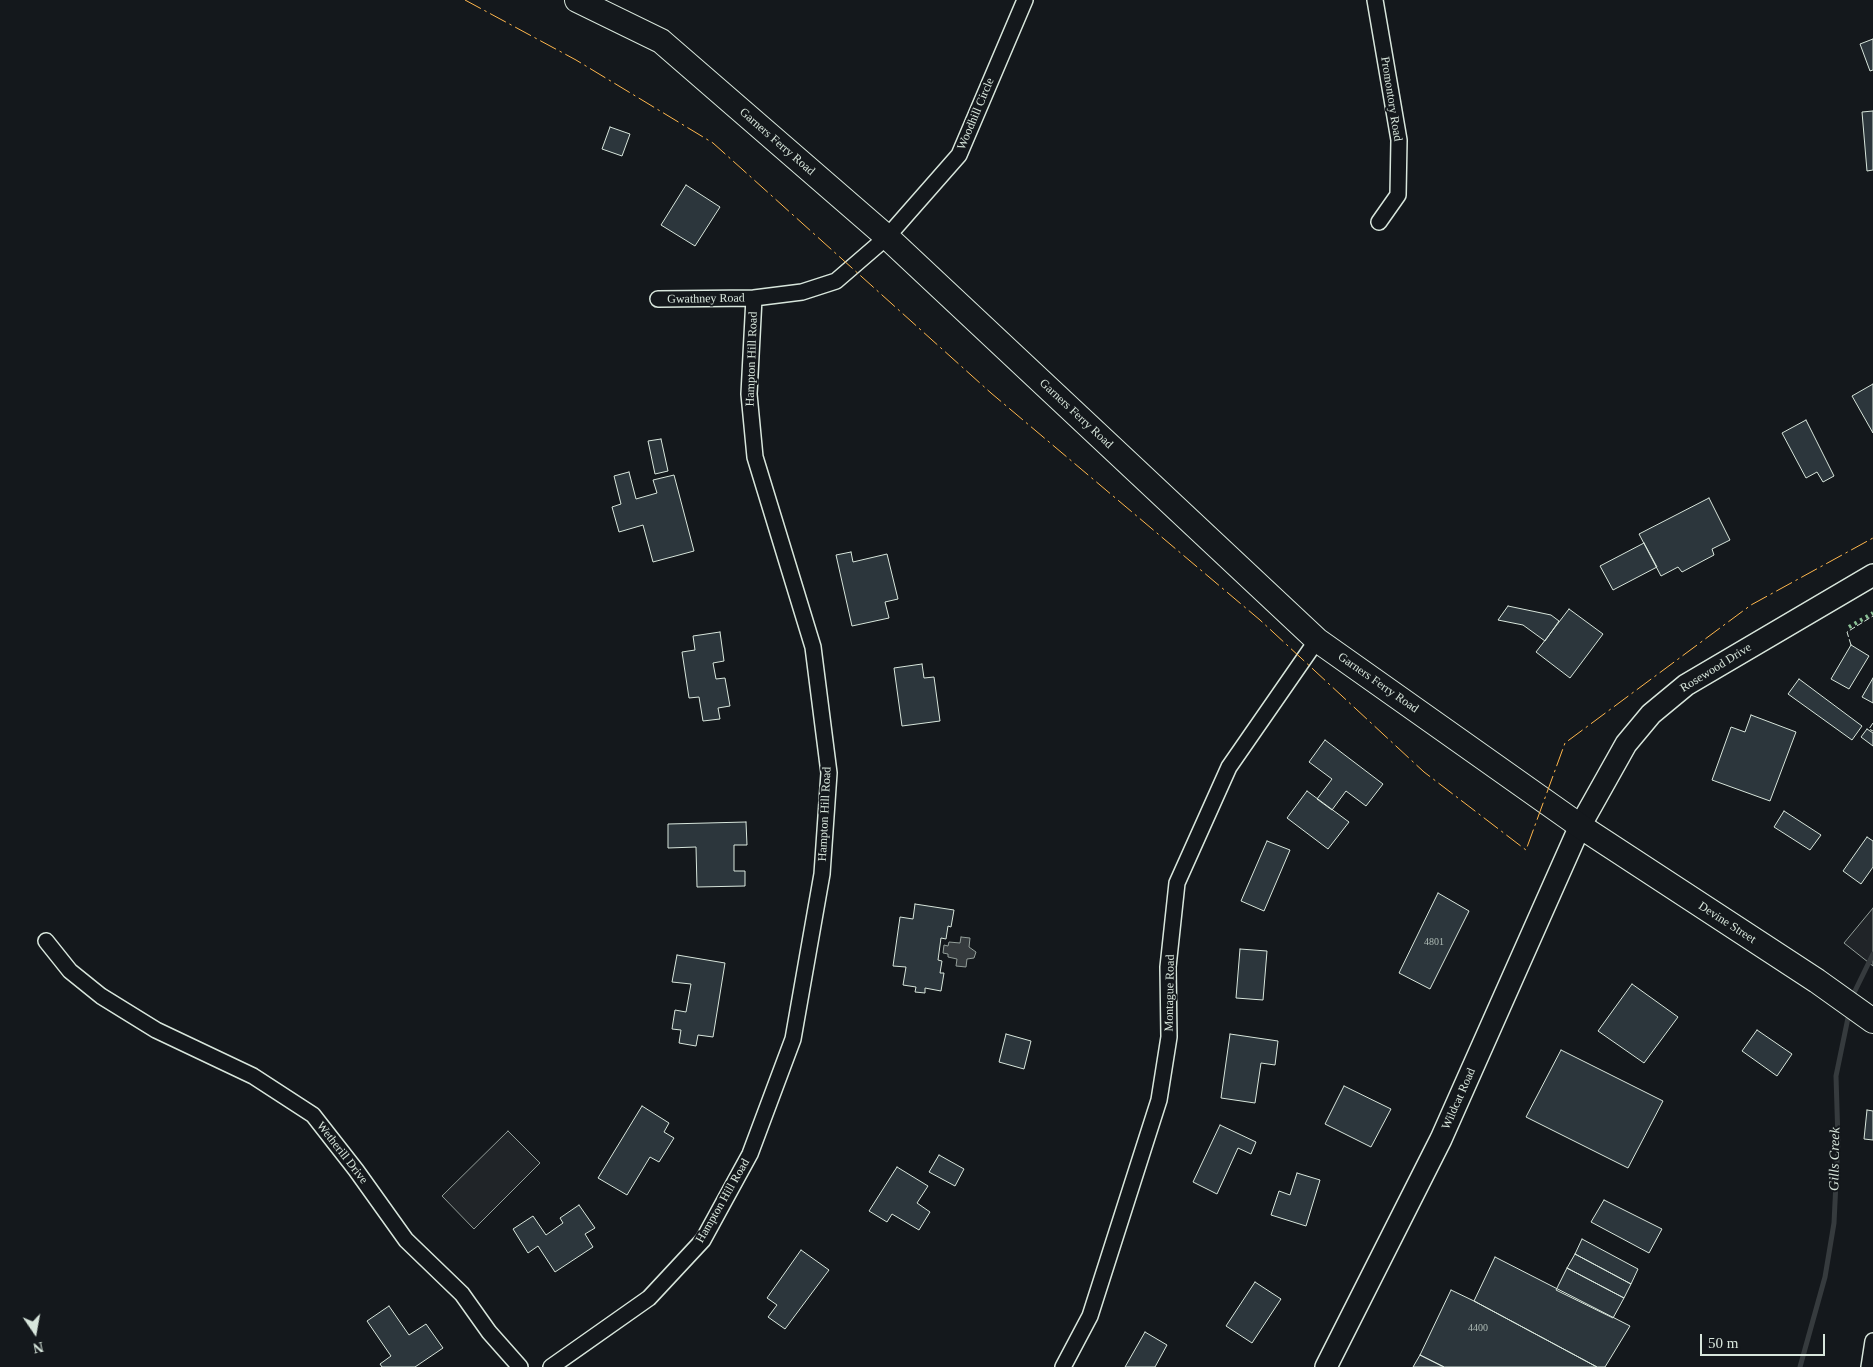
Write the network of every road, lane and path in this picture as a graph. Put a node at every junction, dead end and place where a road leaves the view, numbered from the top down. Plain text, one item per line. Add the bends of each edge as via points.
1 (577, 0) edge
2 (1025, 0) edge
3 (1375, 0) edge
4 (1379, 222) dead end
5 (887, 237) junction
6 (754, 298) junction
7 (658, 299) dead end
8 (1873, 575) edge
9 (1317, 640) junction
10 (1580, 826) junction
11 (46, 941) dead end
12 (1873, 1021) edge
13 (1873, 1341) edge
14 (520, 1367) edge
15 (551, 1367) edge
16 (1063, 1367) edge
17 (1326, 1367) edge
18 (1869, 1367) edge

1 - 5 main road, Garners Ferry Road via 660,42
2 - 5 street, Woodhill Circle via 959,155
3 - 4 street, Promontory Road via 1399,140 1398,195
5 - 6 street, Hampton Hill Road via 836,280 802,292
5 - 9 main road, Garners Ferry Road
6 - 7 street, Gwathney Road
6 - 15 street, Hampton Hill Road via 749,394 755,457 813,648 829,773 822,874 793,1039 750,1154 703,1240 649,1298
8 - 10 main road, Rosewood Drive via 1686,685 1651,714 1626,744
9 - 10 main road, Garners Ferry Road
9 - 16 street, Montague Road via 1228,767 1177,883 1168,967 1169,1037 1159,1100 1090,1316
10 - 12 main road, Devine Street
10 - 17 main road, Wildcat Road via 1441,1138
11 - 14 street, Wetherill Drive via 70,971 101,996 156,1030 253,1076 312,1115 406,1240 462,1294
13 - 18 street

